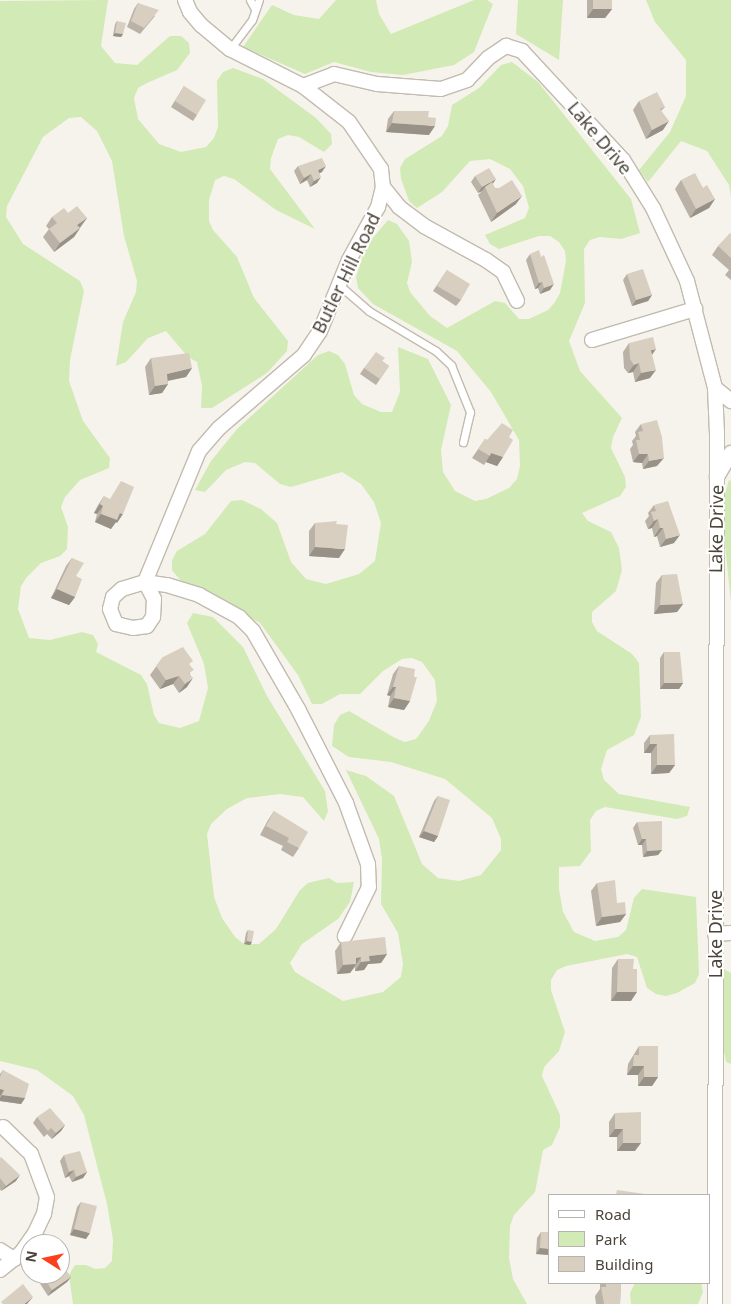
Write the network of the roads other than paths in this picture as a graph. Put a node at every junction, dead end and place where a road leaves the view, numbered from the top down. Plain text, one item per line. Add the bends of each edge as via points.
1 (185, 0) edge
2 (250, 0) edge
3 (259, 0) edge
4 (255, 9) junction
5 (230, 49) junction
6 (303, 86) junction
7 (383, 187) junction
8 (338, 284) junction
9 (517, 301) dead end
10 (695, 309) junction
11 (592, 340) dead end
12 (715, 388) junction
13 (731, 402) edge
14 (464, 442) dead end
15 (731, 453) edge
16 (716, 480) junction
17 (731, 933) edge
18 (715, 934) junction
19 (345, 936) dead end
20 (3, 1127) dead end
21 (0, 1250) edge
22 (14, 1259) junction
23 (0, 1270) edge
24 (715, 1304) edge

1 - 5 street, Butler Hill Road via 201,25
2 - 4 lane
3 - 4 lane
4 - 5 lane via 252,20
5 - 6 street, Butler Hill Road
6 - 7 street, Butler Hill Road via 349,122 365,142 381,169
6 - 10 street, Lake Drive via 334,74 378,84 441,89 467,80 488,58 506,46 522,50 623,160 653,208 687,281
7 - 8 street, Butler Hill Road via 378,207
7 - 9 street via 399,207 424,226 503,272
8 - 14 lane via 369,311 436,351 451,365 470,412
8 - 19 street, Butler Hill Road via 320,331 304,355 219,428 199,451 145,582 199,595 239,617 253,631 298,710 346,803 368,864 369,887
10 - 11 street
10 - 12 street, Lake Drive
12 - 13 street
12 - 16 street, Lake Drive
15 - 16 street
16 - 18 street, Lake Drive
17 - 18 street
18 - 24 street, Lake Drive
20 - 22 street via 31,1154 47,1197 35,1233
21 - 22 street
22 - 23 street

